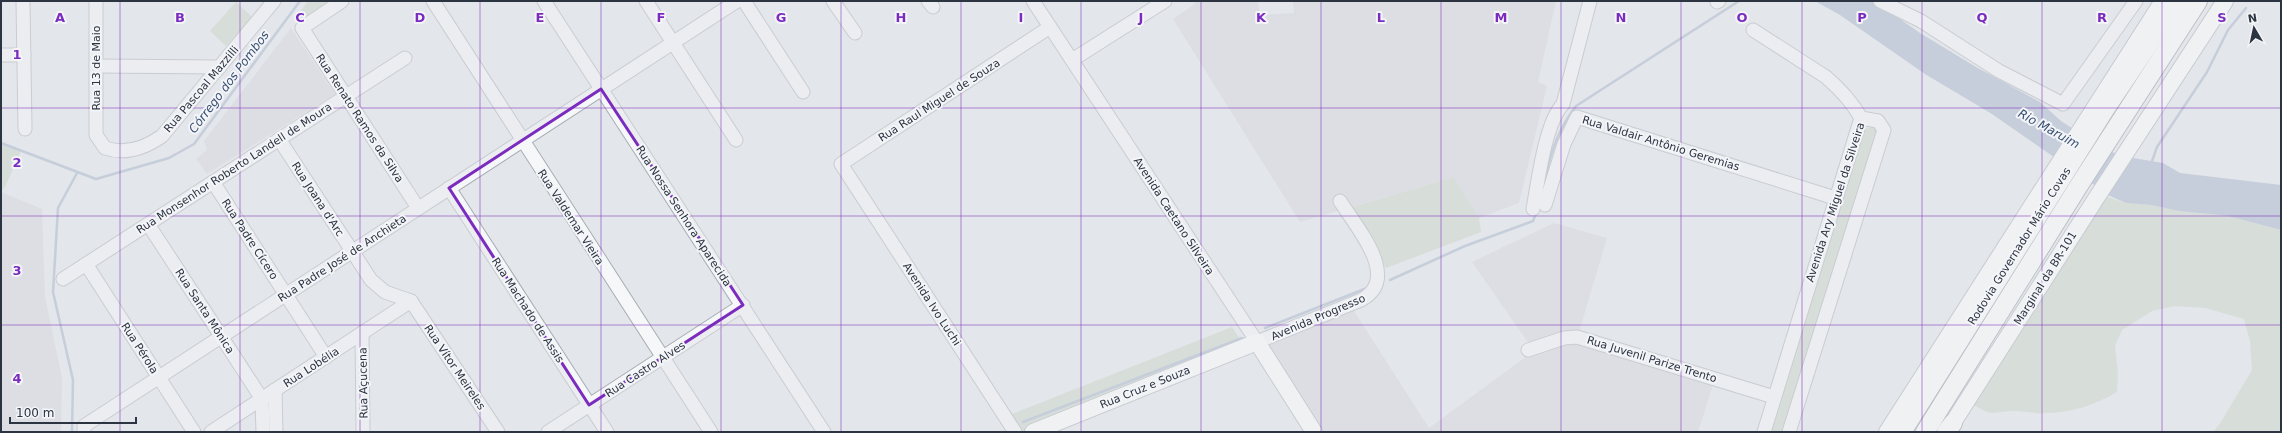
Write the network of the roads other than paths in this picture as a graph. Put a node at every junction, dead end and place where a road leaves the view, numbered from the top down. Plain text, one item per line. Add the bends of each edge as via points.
1 (23, 1) edge
2 (96, 1) edge
3 (274, 1) edge
4 (342, 1) edge
5 (433, 1) edge
6 (544, 1) edge
7 (646, 1) edge
8 (737, 1) edge
9 (744, 1) edge
10 (833, 1) edge
11 (1033, 1) edge
12 (1165, 1) edge
13 (1590, 1) edge
14 (1880, 1) edge
15 (2136, 1) edge
16 (2163, 1) edge
17 (2178, 1) edge
18 (2198, 1) edge
19 (2225, 1) edge
20 (1050, 27) junction
21 (1753, 30) dead end
22 (855, 34) dead end
23 (673, 42) junction
24 (1, 54) edge
25 (24, 55) junction
26 (405, 58) dead end
27 (1072, 60) junction
28 (96, 66) junction
29 (220, 67) junction
30 (601, 89) junction
31 (802, 92) dead end
32 (346, 96) junction
33 (1564, 105) junction
34 (2101, 106) junction
35 (1576, 116) junction
36 (1861, 118) junction
37 (25, 129) dead end
38 (96, 135) joint
39 (279, 139) junction
40 (736, 140) dead end
41 (522, 141) junction
42 (849, 176) joint
43 (213, 182) junction
44 (449, 188) junction
45 (1835, 198) junction
46 (1340, 201) dead end
47 (418, 208) junction
48 (148, 224) junction
49 (352, 251) junction
50 (86, 264) junction
51 (63, 279) dead end
52 (286, 294) junction
53 (411, 301) junction
54 (742, 305) junction
55 (362, 334) junction
56 (221, 336) junction
57 (1257, 342) junction
58 (1528, 350) dead end
59 (326, 357) junction
60 (663, 357) junction
61 (159, 377) junction
62 (275, 390) junction
63 (1774, 397) junction
64 (262, 398) junction
65 (589, 405) junction
66 (84, 429) edge
67 (1893, 429) edge
68 (1949, 429) edge
69 (194, 432) edge
70 (211, 432) edge
71 (263, 432) edge
72 (276, 432) edge
73 (363, 432) edge
74 (498, 432) edge
75 (548, 432) edge
76 (606, 432) edge
77 (711, 432) edge
78 (824, 432) edge
79 (1015, 432) edge
80 (1033, 432) edge
81 (1314, 432) edge
82 (1764, 432) edge
83 (1789, 432) edge
84 (1925, 432) edge

1 - 25 street
2 - 28 street, Rua 13 de Maio
3 - 29 street, Rua Pascoal Mazzilli
4 - 32 street, Rua Renato Ramos da Silva via 302,28
5 - 41 street, Rua Valdemar Vieira
6 - 30 street, Rua Nossa Senhora Aparecida
7 - 23 street
8 - 23 street, Rua Padre José de Anchieta
9 - 31 street
10 - 22 street
11 - 20 street, Avenida Caetano Silveira
12 - 27 street
13 - 33 street
14 - 15 street via 1921,21 1999,71 2063,104
16 - 34 main road
17 - 34 highway, Rodovia Governador Mário Covas
18 - 84 highway, Rodovia Governador Mário Covas
19 - 68 main road, Marginal da BR-101
20 - 27 street, Avenida Caetano Silveira
20 - 42 street, Rua Raul Miguel de Souza via 841,164
21 - 36 street via 1826,77 1842,92
23 - 30 street, Rua Padre José de Anchieta
23 - 40 street
24 - 25 street
25 - 37 street
26 - 32 street, Rua Monsenhor Roberto Landell de Moura
27 - 57 street, Avenida Caetano Silveira
28 - 29 street
28 - 38 street, Rua 13 de Maio
29 - 38 street, Rua Pascoal Mazzilli via 171,127 151,144 136,149 113,151 105,148
30 - 41 street, Rua Padre José de Anchieta
30 - 54 street, Rua Nossa Senhora Aparecida
32 - 39 street, Rua Monsenhor Roberto Landell de Moura
32 - 47 street, Rua Renato Ramos da Silva
33 - 35 street
33 - 35 street, Rua Valdair Antônio Geremias via 1554,118 1545,148 1539,207
34 - 67 highway, Rodovia Governador Mário Covas
35 - 45 street, Rua Valdair Antônio Geremias
36 - 45 street, Avenida Ary Miguel da Silveira
36 - 83 street, Avenida Ary Miguel da Silveira via 1878,121 1884,130
39 - 43 street, Rua Monsenhor Roberto Landell de Moura
39 - 49 street, Rua Joana d'Arc
41 - 44 street, Rua Padre José de Anchieta
41 - 60 street, Rua Valdemar Vieira
42 - 79 street, Avenida Ivo Luchi
43 - 48 street, Rua Monsenhor Roberto Landell de Moura
43 - 52 street, Rua Padre Cícero
44 - 47 street, Rua Padre José de Anchieta
44 - 65 street, Rua Machado de Assis
45 - 63 street, Avenida Ary Miguel da Silveira
46 - 57 street, Avenida Progresso via 1378,265 1377,283 1361,300
47 - 49 street, Rua Padre José de Anchieta
48 - 50 street, Rua Monsenhor Roberto Landell de Moura
48 - 56 street, Rua Santa Mônica
49 - 52 street, Rua Padre José de Anchieta
49 - 53 street, Rua Joana d'Arc via 377,286 385,292
50 - 51 street, Rua Monsenhor Roberto Landell de Moura
50 - 61 street, Rua Pérola
52 - 56 street, Rua Padre José de Anchieta
52 - 59 street, Rua Padre Cícero
53 - 55 street, Rua Lobélia
53 - 74 street, Rua Vítor Meireles
54 - 60 street, Rua Castro Alves
54 - 78 street, Rua Nossa Senhora Aparecida
55 - 59 street, Rua Lobélia
55 - 73 street, Rua Açucena
56 - 61 street, Rua Padre José de Anchieta
56 - 64 street, Rua Santa Mônica
57 - 80 main road, Rua Cruz e Souza
57 - 81 main road, Avenida Caetano Silveira
58 - 63 street, Rua Juvenil Parize Trento via 1564,338 1577,337
59 - 62 street, Rua Lobélia
60 - 65 street, Rua Castro Alves
60 - 77 street, Rua Valdemar Vieira
61 - 66 street, Rua Padre José de Anchieta
61 - 69 street, Rua Pérola
62 - 64 street, Rua Lobélia
62 - 72 street
63 - 82 street, Avenida Ary Miguel da Silveira
64 - 70 street, Rua Lobélia
64 - 71 street
65 - 75 street, Rua Castro Alves
65 - 76 street, Rua Machado de Assis

